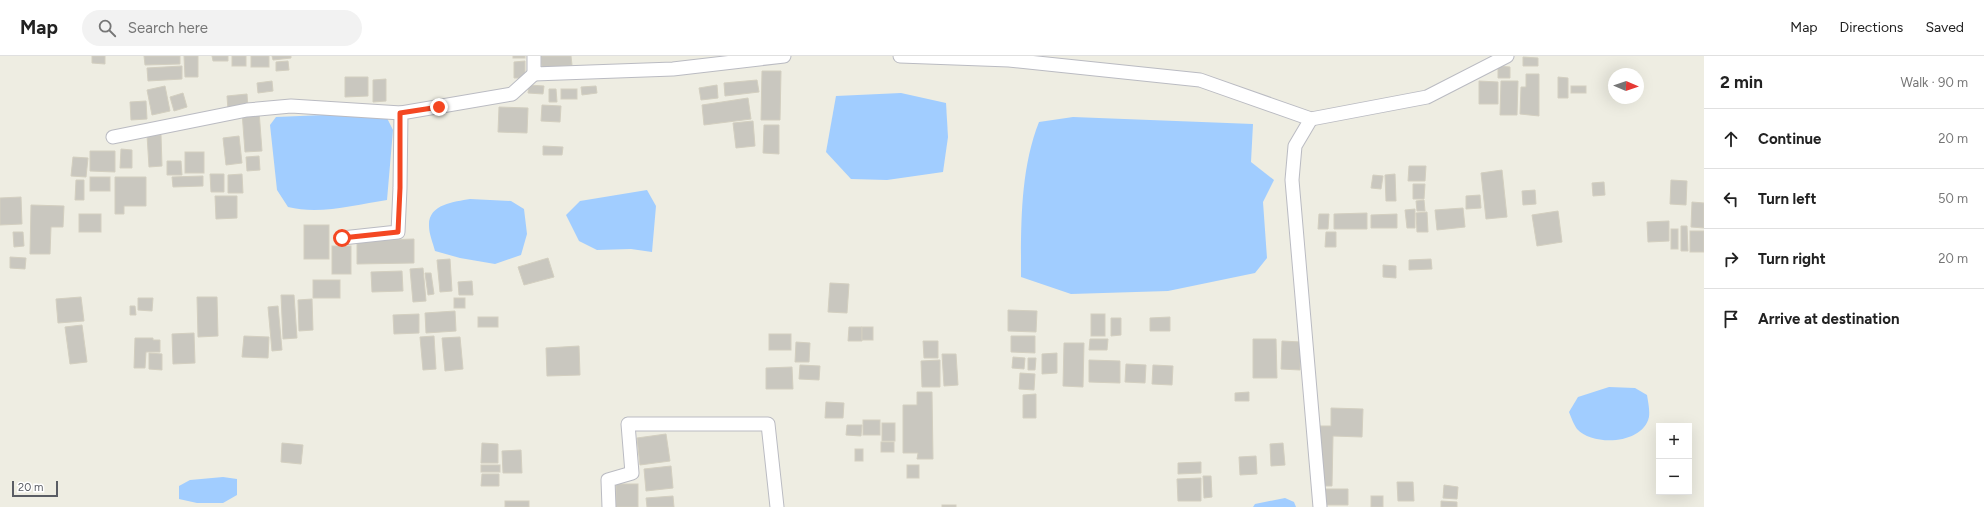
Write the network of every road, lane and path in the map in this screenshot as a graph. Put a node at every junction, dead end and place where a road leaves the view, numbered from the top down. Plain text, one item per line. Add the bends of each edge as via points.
1 (534, 56) edge
2 (784, 56) edge
3 (900, 56) edge
4 (1507, 56) edge
5 (735, 59) edge
6 (1092, 62) edge
7 (534, 74) junction
8 (400, 113) junction
9 (1311, 119) junction
10 (113, 137) dead end
11 (342, 238) dead end
12 (609, 507) edge
13 (777, 507) edge
14 (1320, 507) edge

1 - 7 street
2 - 5 street
3 - 6 street
4 - 9 street via 1427,97
5 - 7 street via 673,69
6 - 9 street via 1200,80
7 - 8 street via 512,94
8 - 10 street via 291,106 247,110
8 - 11 street via 398,232
9 - 14 street via 1295,146 1292,180
12 - 13 street via 608,480 632,473 628,424 768,424

